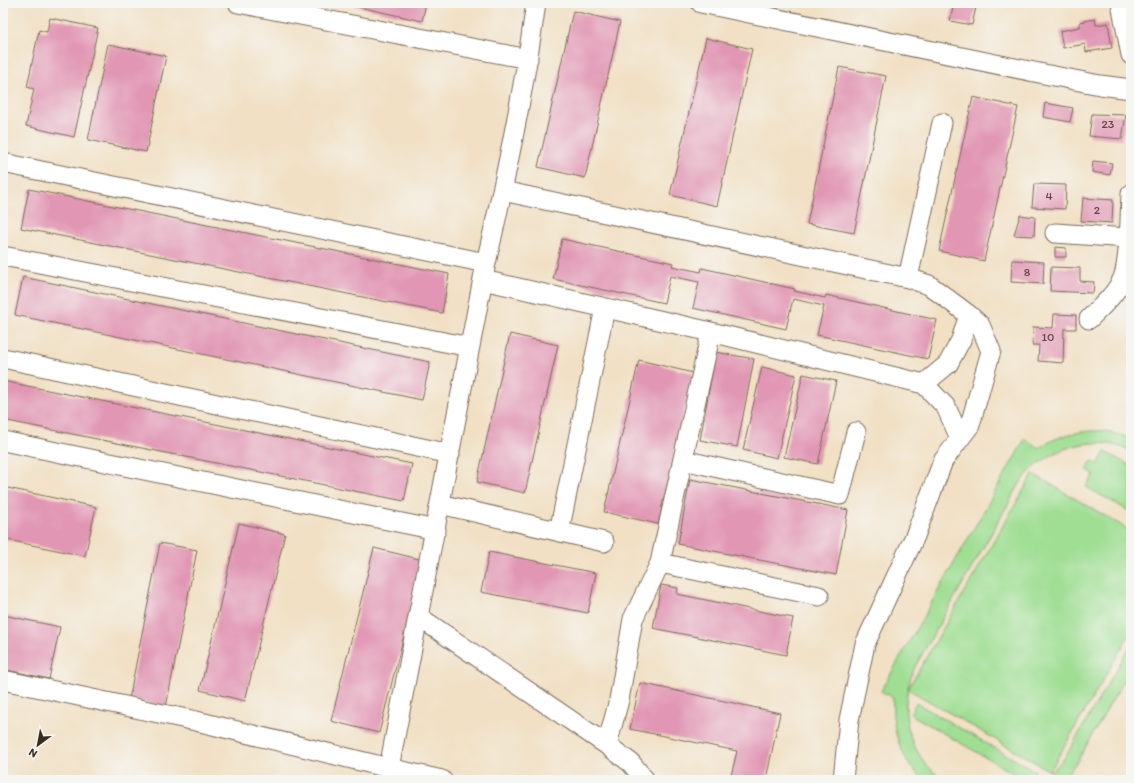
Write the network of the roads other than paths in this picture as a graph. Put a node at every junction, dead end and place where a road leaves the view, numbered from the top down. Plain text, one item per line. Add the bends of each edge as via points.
1 (238, 3) edge
2 (536, 3) edge
3 (701, 3) edge
4 (1121, 3) edge
5 (1131, 55) edge
6 (528, 60) junction
7 (1131, 89) edge
8 (942, 123) dead end
9 (4, 165) edge
10 (503, 191) junction
11 (1131, 194) edge
12 (1055, 233) dead end
13 (1128, 238) junction
14 (3, 256) edge
15 (485, 272) junction
16 (908, 278) junction
17 (605, 308) junction
18 (969, 315) junction
19 (1089, 319) dead end
20 (711, 332) junction
21 (470, 347) junction
22 (3, 358) edge
23 (924, 384) junction
24 (856, 432) dead end
25 (960, 438) junction
26 (3, 441) edge
27 (450, 454) junction
28 (682, 460) junction
29 (440, 504) junction
30 (436, 530) junction
31 (560, 532) junction
32 (604, 542) dead end
33 (660, 563) junction
34 (820, 596) dead end
35 (419, 617) junction
36 (3, 680) edge
37 (607, 745) junction
38 (389, 768) junction
39 (442, 780) edge
40 (645, 780) edge
41 (843, 780) edge

1 - 6 street
2 - 6 street
3 - 7 street via 1044,74
4 - 5 street
6 - 10 street
8 - 16 street
9 - 15 street
10 - 15 street
10 - 16 street
11 - 13 street
12 - 13 street
13 - 19 street via 1123,278 1106,302
14 - 21 street
15 - 17 street
15 - 21 street
16 - 18 street via 929,285
17 - 20 street
17 - 31 street
18 - 23 street via 962,340 948,364
18 - 25 street via 980,325 991,351 970,425
20 - 23 street
20 - 28 street
21 - 27 street
22 - 27 street
23 - 25 street via 946,407
24 - 28 street via 840,495
25 - 41 street via 943,461 915,536 865,644 849,720
26 - 30 street
27 - 29 street
28 - 33 street
29 - 30 street
29 - 31 street
30 - 35 street
31 - 32 street
33 - 34 street
33 - 37 street via 633,618 619,700
35 - 37 street
35 - 38 street
36 - 38 street via 196,721
37 - 40 street via 631,763
38 - 39 street

